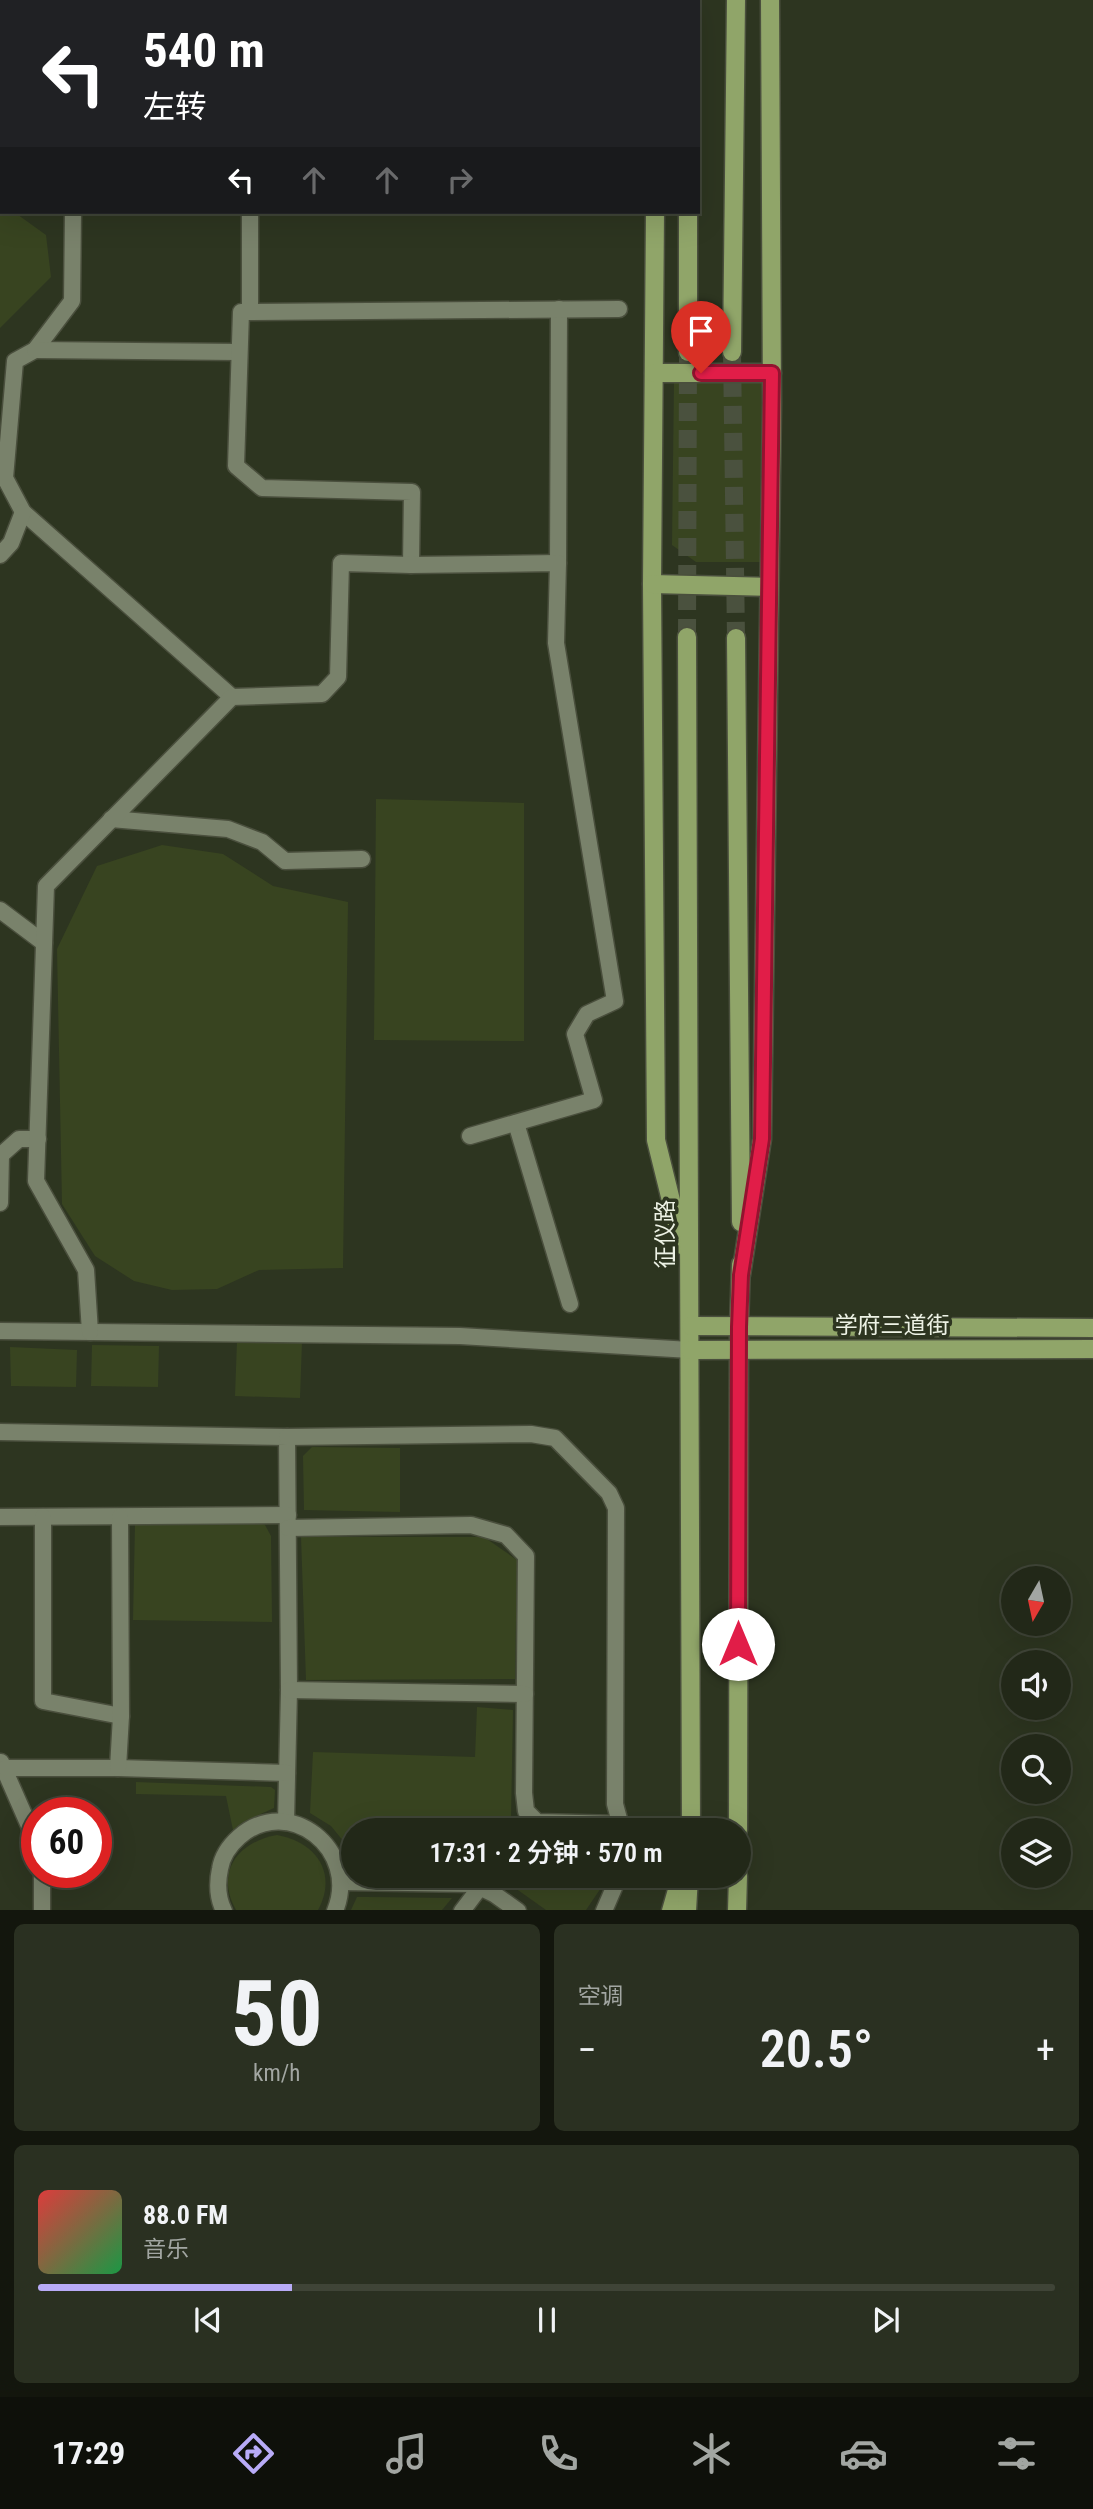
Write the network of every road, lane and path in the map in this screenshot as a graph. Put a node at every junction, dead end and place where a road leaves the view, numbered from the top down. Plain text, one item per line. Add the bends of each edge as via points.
1 (736, 0) edge
2 (770, 0) edge
3 (73, 214) edge
4 (250, 214) edge
5 (655, 214) edge
6 (688, 214) edge
7 (559, 309) junction
8 (619, 309) dead end
9 (250, 311) junction
10 (35, 350) junction
11 (238, 352) junction
12 (688, 352) tunnel mouth
13 (732, 352) tunnel mouth
14 (654, 373) junction
15 (772, 373) junction
16 (23, 512) junction
17 (0, 555) edge
18 (558, 564) junction
19 (411, 565) junction
20 (652, 584) junction
21 (769, 587) junction
22 (687, 637) tunnel mouth
23 (736, 638) tunnel mouth
24 (232, 697) junction
25 (111, 819) junction
26 (362, 859) dead end
27 (0, 910) edge
28 (44, 943) junction
29 (516, 1123) junction
30 (470, 1136) dead end
31 (38, 1139) junction
32 (0, 1203) edge
33 (689, 1275) junction
34 (741, 1275) junction
35 (570, 1304) dead end
36 (691, 1326) junction
37 (739, 1327) junction
38 (1093, 1328) edge
39 (0, 1331) edge
40 (90, 1332) junction
41 (1093, 1349) edge
42 (690, 1350) junction
43 (739, 1351) junction
44 (0, 1432) edge
45 (287, 1437) junction
46 (0, 1517) edge
47 (43, 1517) junction
48 (120, 1517) junction
49 (288, 1521) junction
50 (289, 1690) junction
51 (525, 1693) junction
52 (121, 1716) junction
53 (3, 1764) edge
54 (118, 1768) junction
55 (287, 1773) junction
56 (21, 1806) edge
57 (533, 1818) edge
58 (619, 1818) edge
59 (691, 1818) edge
60 (738, 1818) edge
61 (286, 1822) junction
62 (341, 1882) joint
63 (42, 1888) edge
64 (479, 1888) edge
65 (484, 1888) edge
66 (614, 1888) edge
67 (677, 1888) edge
68 (688, 1888) edge
69 (737, 1888) edge
70 (42, 1910) edge
71 (224, 1910) edge
72 (335, 1910) edge
73 (462, 1910) edge
74 (518, 1910) edge
75 (604, 1910) edge
76 (671, 1910) edge
77 (687, 1910) edge
78 (737, 1910) edge

1 - 13 main road
2 - 15 main road
3 - 10 street via 72,301
4 - 9 street
5 - 14 main road
6 - 12 main road
7 - 8 street
7 - 9 street
7 - 18 street
9 - 11 street via 241,312
10 - 11 street
10 - 16 street via 15,361 5,478
11 - 19 street via 236,466 262,488 412,492
14 - 15 main road
14 - 20 main road
15 - 21 main road
16 - 17 street via 11,543
16 - 24 street
18 - 19 street
18 - 29 street via 556,643 615,1001 587,1014 575,1034 594,1100
19 - 24 street via 341,563 338,677 322,694
20 - 21 main road
20 - 33 main road via 656,1140
21 - 34 main road via 762,1139
22 - 33 main road, 征仪路
23 - 34 main road
24 - 25 street
25 - 26 street via 228,830 262,842 285,861
25 - 28 street via 46,886
27 - 28 street
28 - 31 street
29 - 30 street
29 - 35 street
31 - 32 street via 19,1139 1,1155
31 - 40 street via 36,1181 86,1270
33 - 36 main road, 征仪路
34 - 37 main road
36 - 37 main road, 学府三道街
36 - 42 main road, 征仪路
37 - 38 main road, 学府三道街
37 - 43 main road
39 - 40 street
40 - 42 street via 460,1336
41 - 43 main road, 学府三道街
42 - 43 main road, 学府三道街
42 - 59 main road, 征仪路
43 - 60 main road
44 - 45 street
45 - 49 street
45 - 58 street via 531,1434 555,1438 609,1493 616,1508 615,1804
46 - 47 street
47 - 48 street
47 - 52 street via 43,1701
48 - 49 street
48 - 52 street
49 - 50 street
49 - 51 street via 471,1525 506,1535 526,1556
50 - 51 street
50 - 55 street
51 - 57 street via 524,1793 526,1811
52 - 54 street
53 - 54 street
53 - 56 street
54 - 55 street
55 - 61 street
61 - 62 street via 318,1836 330,1849
61 - 71 street via 265,1823 246,1831 231,1845 220,1863 217,1884
62 - 72 street
63 - 70 street
64 - 73 street
65 - 74 street
66 - 75 street
67 - 76 main road
68 - 77 main road
69 - 78 main road

